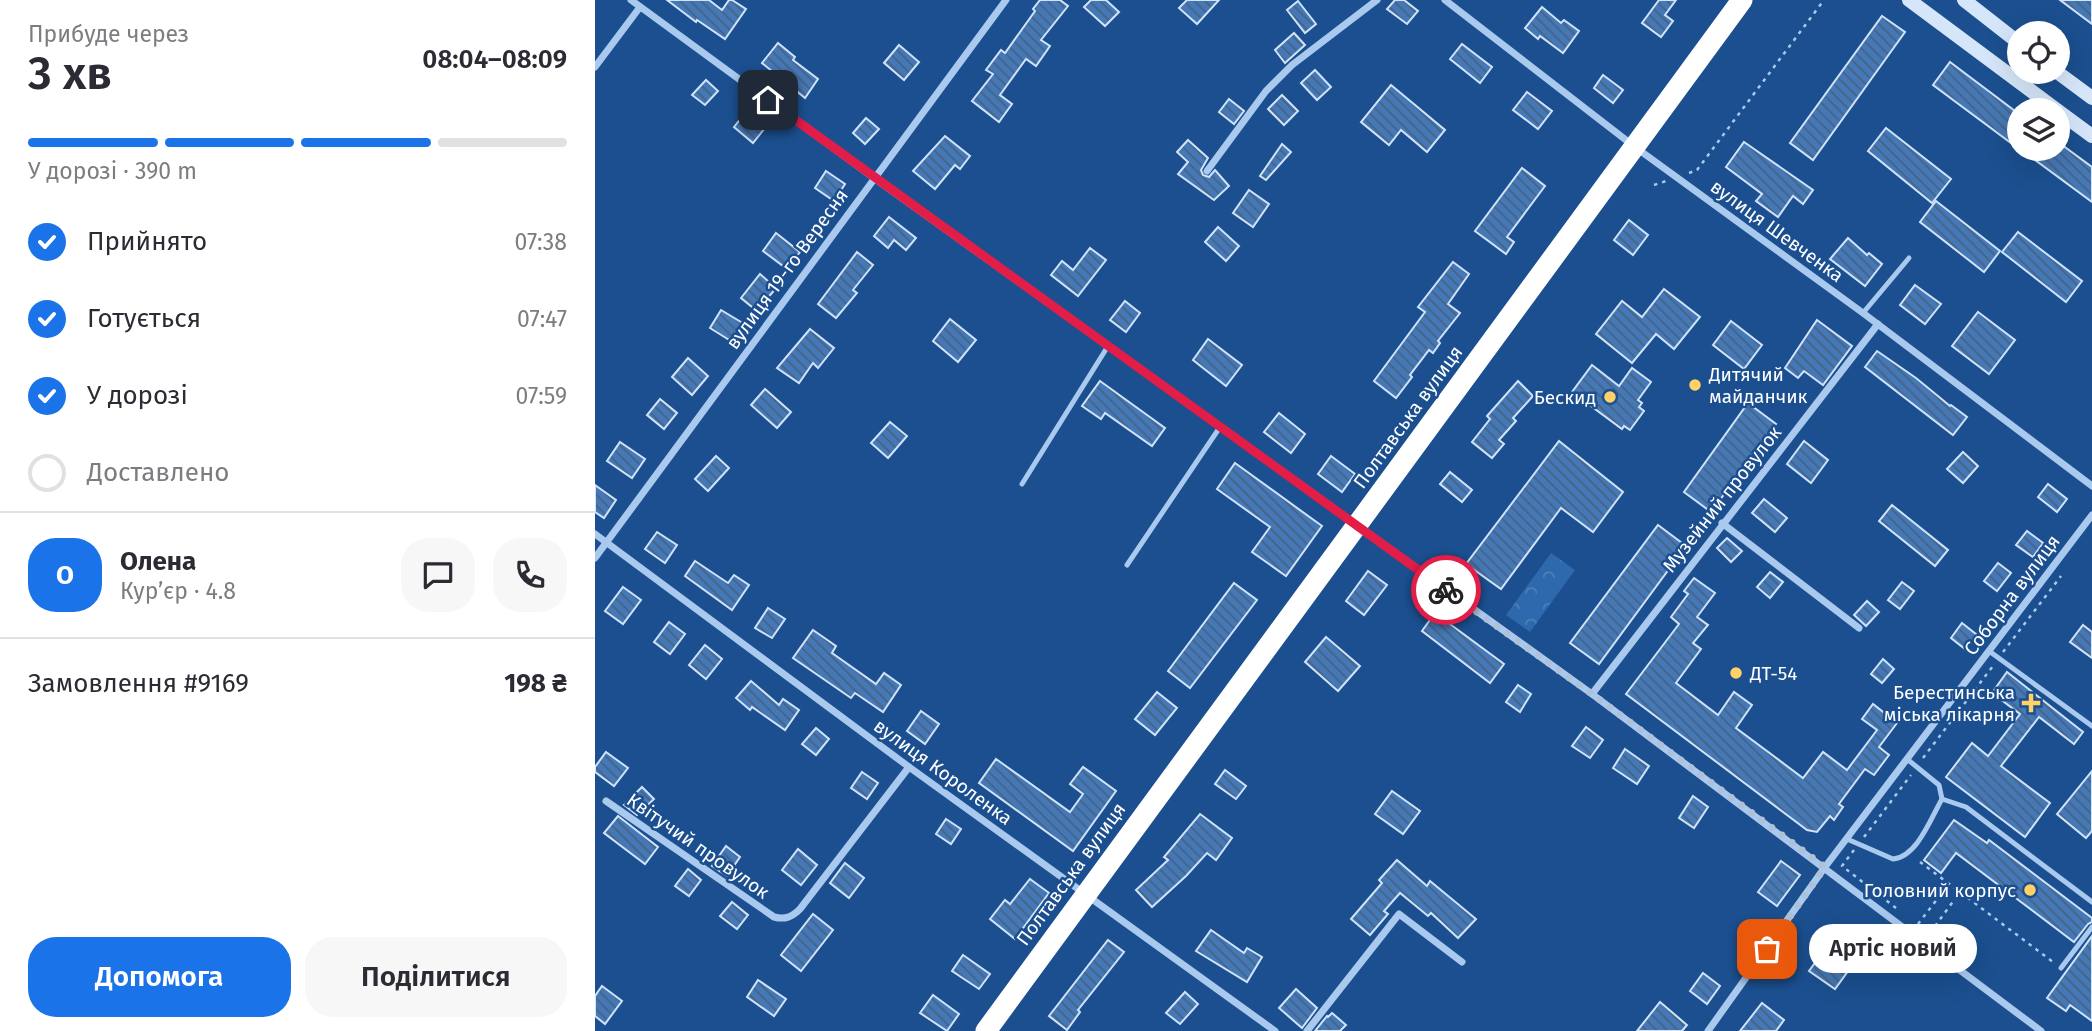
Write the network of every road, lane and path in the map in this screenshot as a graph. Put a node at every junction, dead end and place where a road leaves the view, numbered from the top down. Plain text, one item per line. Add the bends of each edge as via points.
1 (631, 0) edge
2 (1006, 0) edge
3 (1377, 0) edge
4 (1445, 0) edge
5 (1742, 0) edge
6 (1823, 0) edge
7 (1909, 0) edge
8 (1964, 0) edge
9 (640, 7) junction
10 (2007, 34) edge
11 (595, 67) edge
12 (2070, 82) edge
13 (2040, 98) edge
14 (2092, 98) edge
15 (2070, 120) edge
16 (2092, 136) edge
17 (1635, 147) junction
18 (1207, 171) dead end
19 (1677, 177) junction
20 (874, 178) junction
21 (1654, 185) dead end
22 (1909, 258) dead end
23 (1863, 313) junction
24 (1878, 324) junction
25 (1108, 346) junction
26 (1220, 427) junction
27 (1022, 484) dead end
28 (2092, 486) edge
29 (2092, 515) edge
30 (1722, 523) junction
31 (1357, 525) junction
32 (595, 534) edge
33 (606, 542) junction
34 (595, 558) edge
35 (1128, 565) dead end
36 (2067, 568) dead end
37 (1859, 628) dead end
38 (1989, 651) junction
39 (1592, 694) junction
40 (2092, 726) edge
41 (1907, 759) junction
42 (909, 767) junction
43 (1942, 799) junction
44 (606, 801) dead end
45 (1847, 839) junction
46 (1920, 862) dead end
47 (1842, 866) dead end
48 (1825, 867) junction
49 (1949, 884) junction
50 (1960, 892) junction
51 (1085, 893) junction
52 (2092, 902) edge
53 (1918, 924) dead end
54 (2092, 927) edge
55 (1930, 933) dead end
56 (1462, 962) dead end
57 (2061, 968) joint
58 (986, 1031) edge
59 (1275, 1031) edge
60 (1307, 1031) edge
61 (1708, 1031) edge
62 (2041, 1031) edge

1 - 9 street
2 - 20 street, вулиця 19-го Вересня
3 - 18 street via 1291,65
4 - 17 street, вулиця Шевченка
5 - 17 highway, Полтавська вулиця
6 - 19 path via 1697,170
7 - 13 street
8 - 10 street
9 - 11 street
9 - 20 street
12 - 14 street
15 - 16 street
17 - 19 street, вулиця Шевченка
17 - 31 highway, Полтавська вулиця
19 - 21 path
19 - 23 street, вулиця Шевченка
20 - 25 street
20 - 33 street, вулиця 19-го Вересня
22 - 23 lane
23 - 24 street, вулиця Шевченка
24 - 28 street, вулиця Шевченка
24 - 30 street, Музейний провулок
25 - 26 street
25 - 27 lane
26 - 31 street
26 - 35 lane
29 - 38 street, Соборна вулиця
30 - 37 street
30 - 39 street, Музейний провулок
31 - 39 street
31 - 51 highway, Полтавська вулиця
32 - 33 street, вулиця Короленка
33 - 34 street, вулиця 19-го Вересня
33 - 42 street, вулиця Короленка
36 - 47 path
38 - 40 lane
38 - 41 street, Соборна вулиця
39 - 48 street
41 - 43 lane via 1939,785
41 - 45 street, Соборна вулиця
42 - 44 street, Квітучий провулок via 800,909 783,919
42 - 51 street, вулиця Короленка
43 - 45 lane via 1912,851 1901,858 1887,857
43 - 52 lane via 1966,807
45 - 48 street, Соборна вулиця
46 - 49 path
48 - 61 street, Соборна вулиця
48 - 62 street
49 - 50 path
49 - 53 path
50 - 55 path
50 - 57 path
51 - 58 highway, Полтавська вулиця
51 - 59 street, вулиця Короленка
54 - 57 lane
56 - 60 street via 1399,915

